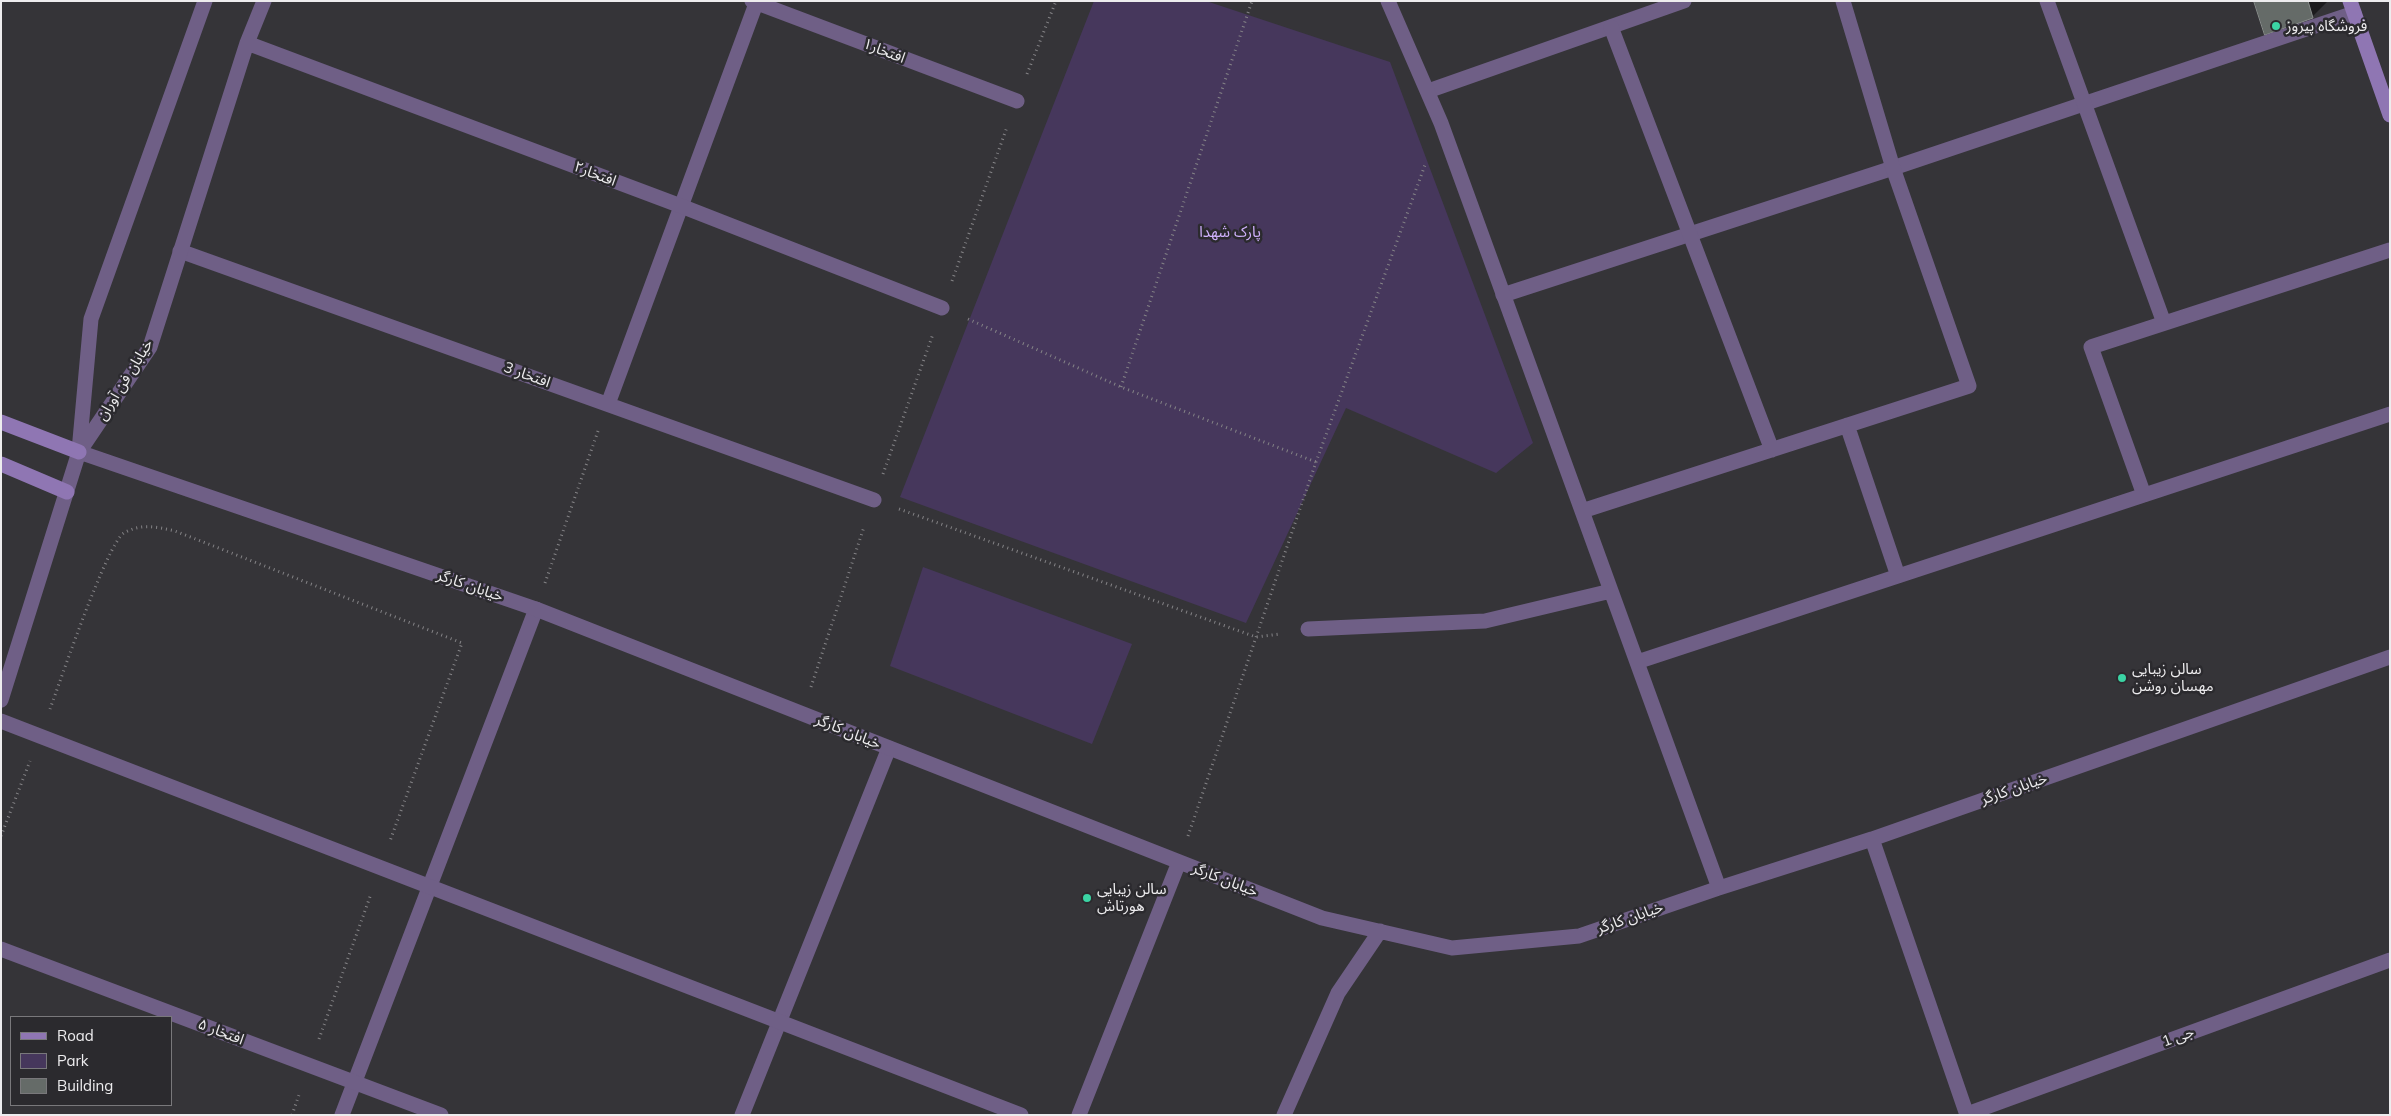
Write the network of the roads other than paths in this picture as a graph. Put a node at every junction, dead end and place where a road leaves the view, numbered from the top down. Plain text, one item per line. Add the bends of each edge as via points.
1 (205, 1) edge
2 (264, 1) edge
3 (1388, 1) edge
4 (1684, 1) edge
5 (1843, 1) edge
6 (2047, 1) edge
7 (755, 2) edge
8 (2352, 7) edge
9 (1611, 26) junction
10 (247, 44) junction
11 (1428, 91) junction
12 (1017, 101) road end
13 (2086, 102) junction
14 (2390, 115) edge
15 (1893, 168) junction
16 (681, 206) junction
17 (1690, 233) junction
18 (2390, 250) edge
19 (180, 251) junction
20 (1503, 295) junction
21 (942, 308) road end
22 (2164, 323) junction
23 (608, 404) junction
24 (2390, 414) edge
25 (1, 422) edge
26 (1847, 426) junction
27 (1772, 450) junction
28 (79, 452) junction
29 (1, 464) edge
30 (66, 492) junction
31 (2144, 495) junction
32 (874, 500) road end
33 (1582, 511) junction
34 (1898, 576) junction
35 (1611, 591) junction
36 (536, 609) junction
37 (1308, 629) road end
38 (2390, 657) edge
39 (1637, 662) junction
40 (1, 700) edge
41 (1, 721) edge
42 (889, 748) junction
43 (1872, 840) junction
44 (1179, 862) junction
45 (429, 887) junction
46 (1719, 888) junction
47 (1380, 931) junction
48 (1, 948) edge
49 (2390, 960) edge
50 (780, 1020) junction
51 (354, 1082) junction
52 (1967, 1114) edge
53 (342, 1115) edge
54 (441, 1115) edge
55 (742, 1115) edge
56 (1022, 1115) edge
57 (1079, 1115) edge
58 (1284, 1115) edge

1 - 28 street via 91,319
2 - 10 street, خیابان فن آوران
3 - 11 street
4 - 9 street
5 - 15 street
6 - 13 street
7 - 12 street, افتخار۱
7 - 16 street
8 - 13 street
8 - 14 street
9 - 11 street
9 - 17 street
10 - 16 street, افتخار۲
10 - 19 street, خیابان فن آوران
11 - 20 street
13 - 15 street
13 - 22 street
15 - 17 street
15 - 26 street via 1968,386
16 - 21 street, افتخار۲
16 - 23 street
17 - 20 street
17 - 27 street
18 - 22 street
19 - 23 street, افتخار 3
19 - 28 street, خیابان فن آوران via 150,347
20 - 33 street
22 - 31 street via 2091,347
23 - 32 street, افتخار 3
24 - 31 street
25 - 28 street
26 - 27 street
26 - 34 street
27 - 33 street
28 - 30 street, خیابان فن آوران
28 - 36 street, خیابان کارگر
29 - 30 street
30 - 40 street, خیابان فن آوران
31 - 34 street
33 - 35 street
34 - 39 street
35 - 37 street via 1485,621
35 - 39 street
36 - 42 street, خیابان کارگر
36 - 45 street
38 - 43 street, خیابان کارگر
39 - 46 street
41 - 45 street
42 - 44 street, خیابان کارگر
42 - 50 street
43 - 46 street, خیابان کارگر
43 - 52 street
44 - 47 street, خیابان کارگر via 1322,918
44 - 57 street
45 - 50 street
45 - 51 street
46 - 47 street, خیابان کارگر via 1579,936 1452,948
47 - 58 street via 1338,993
48 - 51 street, افتخار ۵
49 - 52 street, جی 1
50 - 55 street
50 - 56 street
51 - 53 street
51 - 54 street, افتخار ۵

